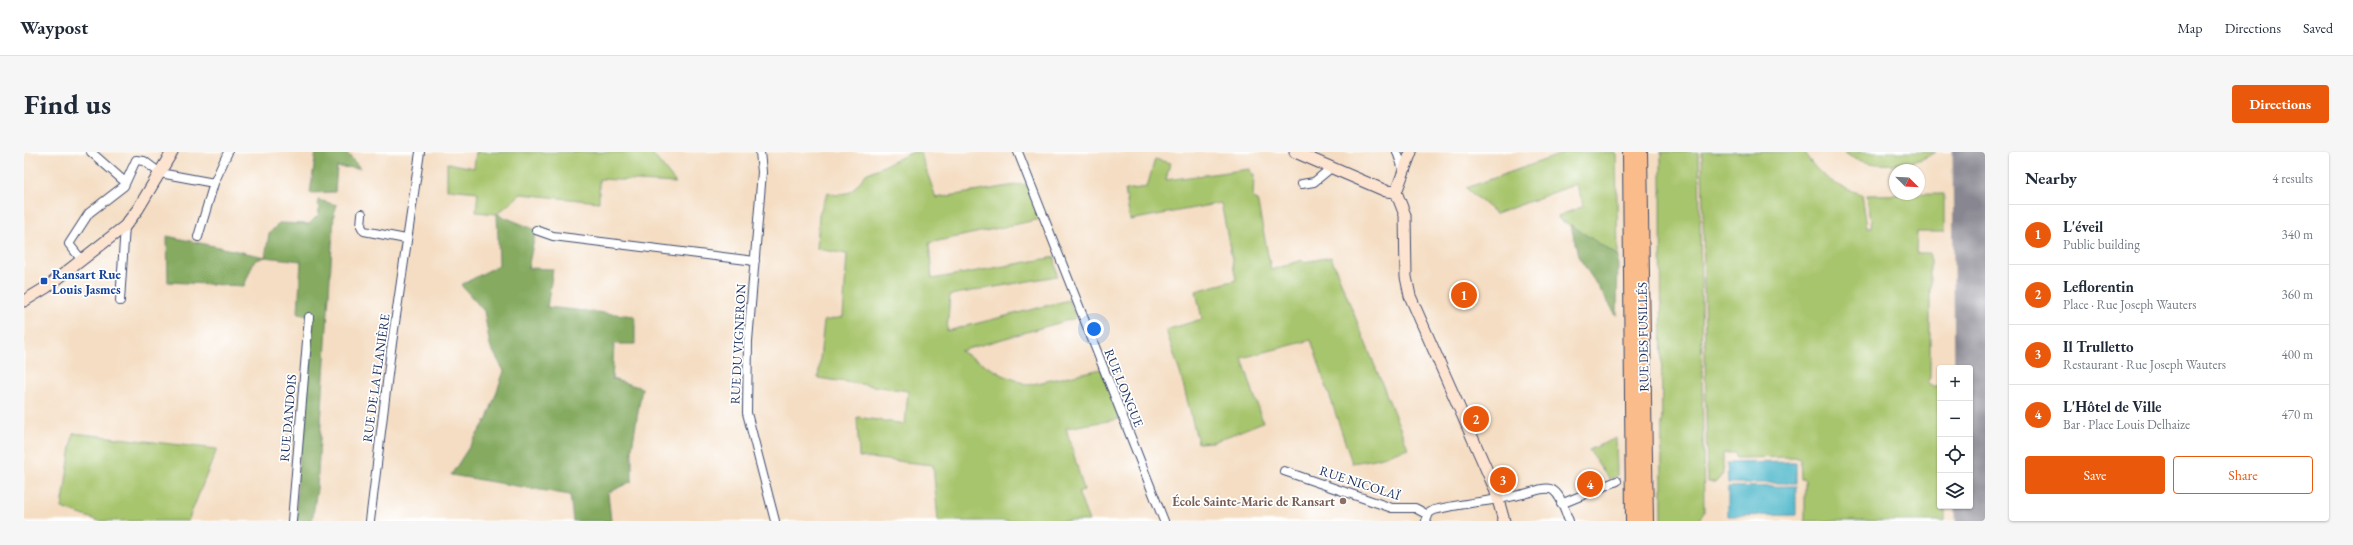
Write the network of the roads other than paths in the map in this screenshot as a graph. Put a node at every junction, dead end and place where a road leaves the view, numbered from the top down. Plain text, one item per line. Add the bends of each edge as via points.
1 (92, 152) edge
2 (172, 152) edge
3 (228, 152) edge
4 (420, 152) edge
5 (760, 152) edge
6 (1018, 152) edge
7 (1295, 152) edge
8 (1397, 152) edge
9 (1412, 152) edge
10 (1630, 152) edge
11 (1640, 152) edge
12 (1332, 168) junction
13 (160, 173) junction
14 (1405, 173) junction
15 (125, 182) junction
16 (214, 183) junction
17 (1302, 184) dead end
18 (1396, 192) junction
19 (362, 214) dead end
20 (125, 226) junction
21 (536, 230) dead end
22 (198, 237) dead end
23 (406, 239) junction
24 (82, 259) junction
25 (755, 260) junction
26 (24, 301) edge
27 (120, 301) dead end
28 (309, 317) dead end
29 (1284, 471) dead end
30 (1617, 481) dead end
31 (1498, 499) junction
32 (1561, 504) junction
33 (1427, 518) edge
34 (1632, 518) edge
35 (292, 521) edge
36 (370, 521) edge
37 (775, 521) edge
38 (1164, 521) edge
39 (1504, 521) edge
40 (1569, 521) edge
41 (1646, 521) edge

1 - 15 street
2 - 13 street
3 - 16 street
4 - 23 street, RUE DE LA FLANIÈRE
5 - 25 street, RUE DU VIGNERON via 762,172
6 - 38 street, RUE LONGUE
7 - 12 street
8 - 14 street
9 - 14 street
10 - 34 highway, RUE DES FUSILLÉS
11 - 41 highway, RUE DES FUSILLÉS
12 - 17 street via 1314,182
12 - 18 street via 1386,191
13 - 15 street via 144,161 136,160
13 - 16 street
13 - 20 street
14 - 18 street
15 - 24 street via 116,193 89,213 69,244
16 - 22 street
18 - 31 street via 1405,215 1406,277 1410,296
19 - 23 street via 361,226 364,231
20 - 24 street
20 - 27 street
21 - 25 street via 553,236
23 - 36 street, RUE DE LA FLANIÈRE
24 - 26 street via 47,287
25 - 37 street, RUE DU VIGNERON via 748,341 747,413
28 - 35 street, RUE DANDOIS
29 - 33 street, RUE NICOLAÏ via 1392,508 1415,508
30 - 32 street
31 - 32 street, RUE NICOLAÏ via 1507,499 1546,488 1553,490
31 - 33 street, RUE NICOLAÏ via 1431,511
31 - 39 street
32 - 40 street, RUE NICOLAÏ

